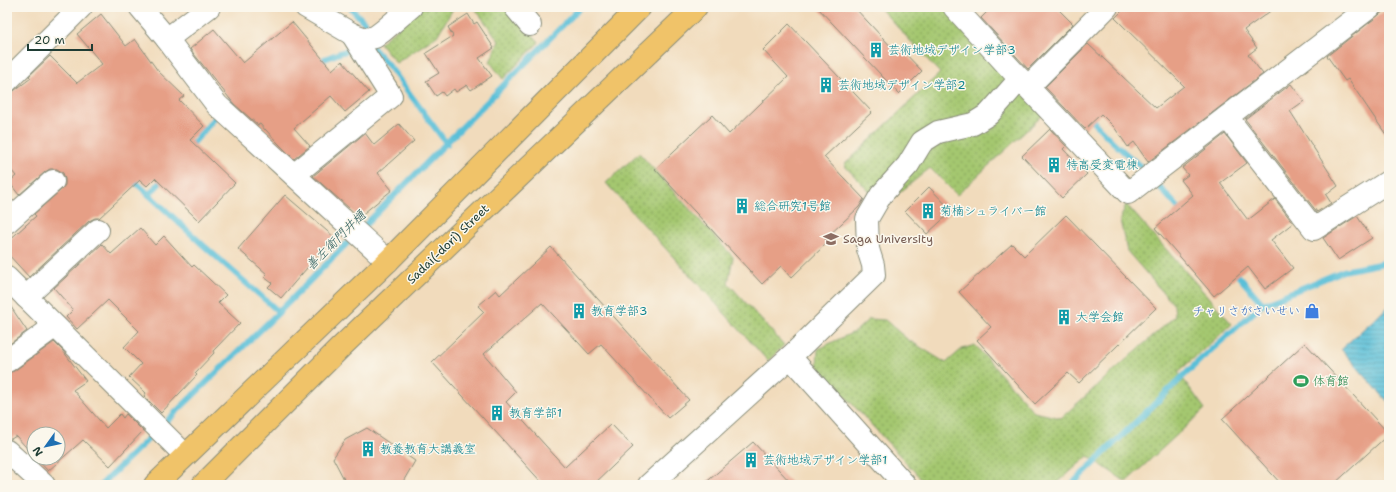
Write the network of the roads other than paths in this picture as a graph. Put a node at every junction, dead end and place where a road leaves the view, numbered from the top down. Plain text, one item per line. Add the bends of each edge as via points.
1 (81, 7) edge
2 (140, 7) edge
3 (209, 7) edge
4 (306, 7) edge
5 (411, 7) edge
6 (515, 7) edge
7 (640, 7) edge
8 (696, 7) edge
9 (954, 7) edge
10 (1107, 7) edge
11 (1370, 7) edge
12 (530, 25) dead end
13 (167, 39) junction
14 (363, 41) junction
15 (11, 77) edge
16 (1024, 83) junction
17 (1227, 117) junction
18 (294, 175) junction
19 (53, 181) dead end
20 (1389, 181) edge
21 (7, 222) edge
22 (98, 230) dead end
23 (388, 261) junction
24 (7, 278) edge
25 (26, 297) junction
26 (55, 326) junction
27 (790, 357) junction
28 (7, 361) edge
29 (7, 451) edge
30 (185, 455) junction
31 (44, 485) edge
32 (155, 485) edge
33 (203, 485) edge
34 (649, 485) edge
35 (905, 485) edge

1 - 15 street
2 - 13 street
3 - 13 street
4 - 14 street
5 - 14 street
6 - 12 street
7 - 23 main road
8 - 33 main road, Sadai(-dori) Street via 341,347
9 - 16 street
10 - 16 street
11 - 17 street
13 - 18 street via 222,110
14 - 18 street via 391,96
16 - 17 street via 1128,193
16 - 27 street via 989,114 972,124 938,132 922,142 908,165 881,195 867,219 868,249 874,275
17 - 20 street via 1314,230
18 - 23 street
19 - 21 street
22 - 25 street
23 - 30 main road
24 - 25 street
25 - 26 street
26 - 28 street
26 - 30 street
27 - 34 street
27 - 35 street
29 - 31 street
30 - 32 main road

